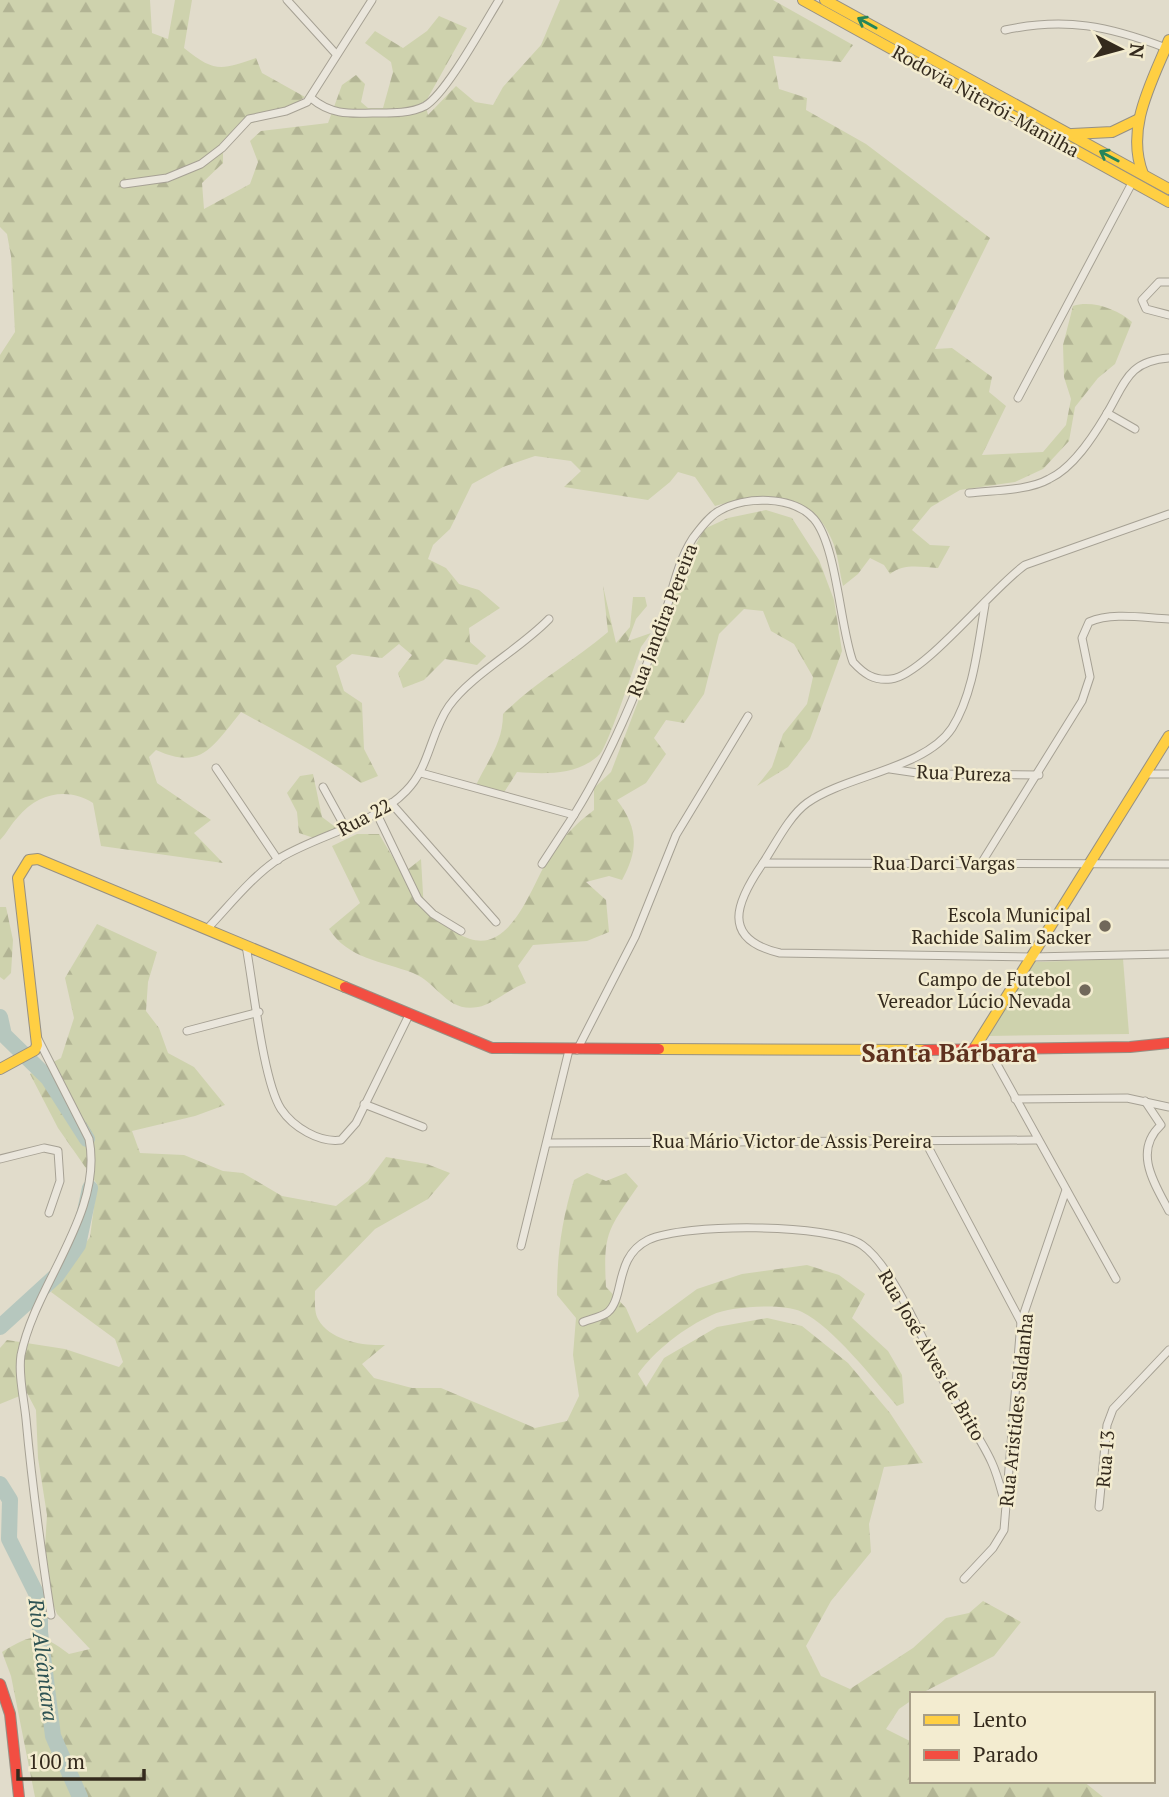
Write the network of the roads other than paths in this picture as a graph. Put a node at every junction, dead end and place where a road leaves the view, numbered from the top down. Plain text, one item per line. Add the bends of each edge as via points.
1 (287, 0) edge
2 (372, 0) edge
3 (499, 0) edge
4 (803, 0) edge
5 (825, 0) edge
6 (1005, 30) dead end
7 (1167, 44) edge
8 (336, 54) junction
9 (311, 98) junction
10 (1139, 119) junction
11 (1063, 131) junction
12 (1143, 174) junction
13 (1132, 183) junction
14 (124, 184) dead end
15 (1169, 189) edge
16 (1169, 202) edge
17 (1169, 282) edge
18 (1169, 315) edge
19 (1169, 358) edge
20 (1018, 398) dead end
21 (1107, 413) junction
22 (1135, 429) dead end
23 (970, 493) dead end
24 (1169, 514) edge
25 (985, 604) junction
26 (1169, 619) edge
27 (549, 620) dead end
28 (748, 716) dead end
29 (1169, 736) edge
30 (216, 768) dead end
31 (890, 769) junction
32 (421, 773) junction
33 (1143, 774) junction
34 (1169, 774) edge
35 (1039, 775) junction
36 (323, 786) dead end
37 (391, 803) junction
38 (376, 812) junction
39 (574, 815) junction
40 (345, 827) junction
41 (278, 860) junction
42 (982, 862) junction
43 (763, 863) junction
44 (542, 864) dead end
45 (1091, 864) junction
46 (1169, 864) edge
47 (496, 922) dead end
48 (207, 929) junction
49 (461, 931) dead end
50 (246, 945) junction
51 (1169, 954) edge
52 (1032, 957) junction
53 (259, 1012) junction
54 (410, 1013) junction
55 (187, 1031) dead end
56 (1169, 1042) edge
57 (974, 1049) junction
58 (30, 1050) junction
59 (573, 1050) junction
60 (989, 1050) junction
61 (0, 1069) edge
62 (1015, 1099) junction
63 (1145, 1101) junction
64 (365, 1104) junction
65 (1169, 1107) edge
66 (1165, 1125) edge
67 (423, 1128) dead end
68 (1038, 1140) junction
69 (925, 1141) junction
70 (547, 1143) junction
71 (0, 1159) edge
72 (1066, 1190) junction
73 (1169, 1211) edge
74 (49, 1213) dead end
75 (521, 1246) dead end
76 (1116, 1279) dead end
77 (583, 1322) dead end
78 (1021, 1322) junction
79 (1169, 1350) edge
80 (1005, 1504) junction
81 (1099, 1507) dead end
82 (964, 1579) dead end
83 (51, 1615) dead end
84 (0, 1684) edge
85 (19, 1797) edge

1 - 8 street
2 - 8 street
3 - 9 street via 443,89 424,107 349,114 327,109
4 - 13 main road, Rodovia Niterói-Manilha
11 -> 5 main road, Rodovia Niterói-Manilha
6 - 7 street via 1088,24
7 - 10 main road
8 - 9 street
9 - 14 street via 286,111 249,119 201,164 167,178
10 - 11 main road via 1124,129 1100,134
10 - 12 main road via 1134,153
12 -> 11 main road, Rodovia Niterói-Manilha
12 - 15 main road, Rodovia Niterói-Manilha
13 - 16 main road, Rodovia Niterói-Manilha
13 - 20 street
17 - 18 street via 1159,282 1142,300 1146,309
19 - 21 street via 1150,359 1137,367 1123,381
21 - 22 street
21 - 23 street via 1085,445 1049,480
24 - 25 street, Rua Jandira Pereira via 1025,565 1007,577
25 - 31 street via 967,694 952,729 933,747
25 - 39 street, Rua Jandira Pereira via 920,665 893,679 875,679 853,662 836,583 814,519 775,501 751,500 719,510 683,557 644,670 611,747
26 - 35 street via 1097,618 1089,622 1082,638 1090,677 1087,689
27 - 32 street, Rua 22 via 459,694 439,726
28 - 59 street via 676,835 635,937
29 - 33 main road
30 - 41 street
31 - 35 street, Rua Pureza via 924,774
31 - 43 street via 805,804
32 - 37 street, Rua 22
32 - 39 street
33 - 34 street
33 - 45 main road
35 - 42 street
36 - 40 street
37 - 38 street, Rua 22
37 - 47 street
38 - 40 street, Rua 22
38 - 49 street via 418,899
39 - 44 street, Rua Jandira Pereira
40 - 41 street, Rua 22
41 - 48 street, Rua 22
42 - 43 street, Rua Darci Vargas
42 - 45 street, Rua Darci Vargas
43 - 52 street via 740,901 741,932 752,943 780,953
45 - 46 street, Rua Darci Vargas
45 - 52 main road
48 - 50 main road
48 - 58 main road via 52,864 29,860 18,878
50 - 53 street
50 - 54 main road
51 - 52 street
52 - 57 main road
53 - 55 street
53 - 64 street via 273,1092 292,1122 319,1138 341,1140
54 - 59 main road via 492,1048
54 - 64 street
56 - 60 main road
57 - 59 main road
57 - 60 main road
58 - 61 main road
58 - 83 street via 89,1139 93,1158 85,1199 31,1317 20,1358 35,1515
59 - 70 street
60 - 62 street
62 - 63 street
62 - 68 street
63 - 65 street
63 - 66 street
64 - 67 street
66 - 73 street via 1152,1134 1146,1156
68 - 69 street, Rua Mário Victor de Assis Pereira
68 - 72 street
69 - 70 street, Rua Mário Victor de Assis Pereira
69 - 78 street
70 - 75 street
71 - 74 street via 44,1148 58,1151 60,1181
72 - 76 street
72 - 78 street, Rua Aristides Saldanha
77 - 80 street, Rua José Alves de Brito via 606,1314 611,1307 630,1256 646,1241 670,1233 788,1229 822,1232 861,1244 882,1266 982,1443
78 - 80 street, Rua Aristides Saldanha
79 - 81 street, Rua 13 via 1113,1409 1107,1425
80 - 82 street, Rua Aristides Saldanha via 1004,1530
84 - 85 main road via 9,1713

